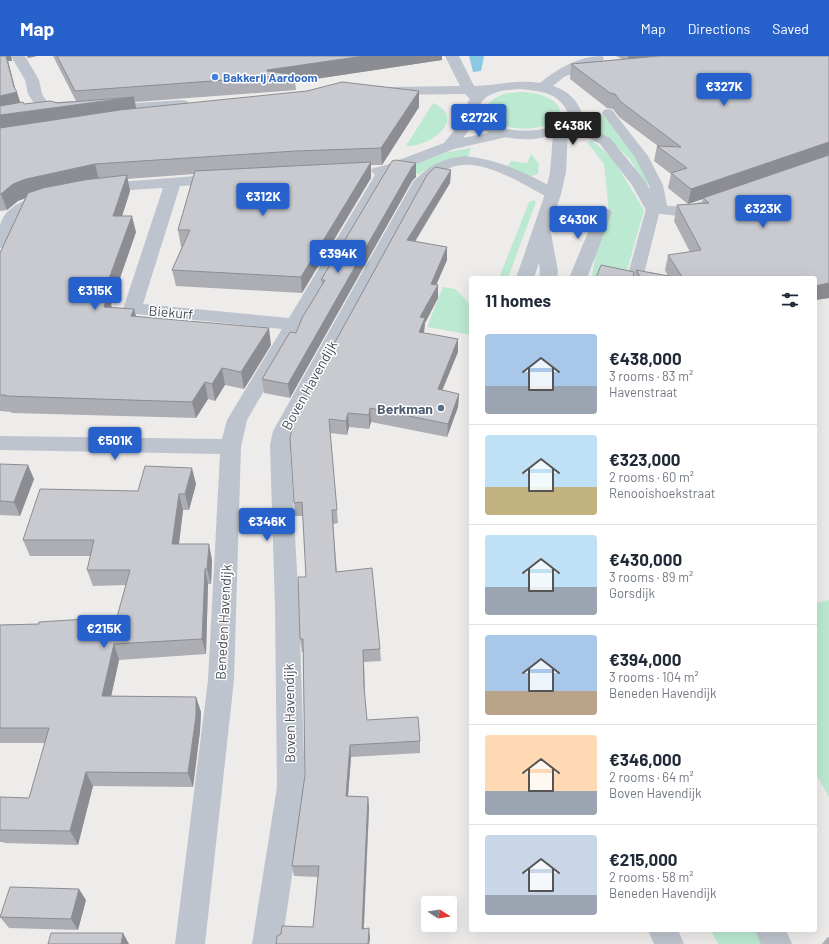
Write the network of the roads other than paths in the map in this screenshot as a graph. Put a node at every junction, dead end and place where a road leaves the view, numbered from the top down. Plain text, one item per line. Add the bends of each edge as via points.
1 (18, 56) edge
2 (452, 56) edge
3 (600, 60) edge
4 (542, 88) junction
5 (370, 91) edge
6 (473, 103) junction
7 (94, 110) edge
8 (78, 112) edge
9 (608, 113) dead end
10 (108, 122) edge
11 (563, 127) junction
12 (512, 134) junction
13 (449, 146) junction
14 (547, 155) junction
15 (385, 171) junction
16 (362, 172) edge
17 (236, 178) edge
18 (173, 182) junction
19 (84, 190) edge
20 (552, 194) junction
21 (61, 195) edge
22 (721, 200) edge
23 (657, 209) junction
24 (604, 213) dead end
25 (542, 228) junction
26 (0, 243) edge
27 (526, 276) edge
28 (548, 276) edge
29 (579, 276) edge
30 (636, 276) edge
31 (295, 324) junction
32 (0, 442) edge
33 (231, 447) junction
34 (664, 932) edge
35 (771, 932) edge
36 (190, 944) edge
37 (267, 944) edge
38 (669, 944) edge
39 (777, 944) edge

1 - 8 street via 32,80 40,110
2 - 6 street
3 - 4 street via 559,74
4 - 6 street via 519,85 490,90
4 - 11 street via 563,96 572,104 574,113 570,122
5 - 6 street via 414,91
6 - 12 street via 477,120 489,128
6 - 13 street
7 - 10 street via 194,108
9 - 23 lane via 641,156 656,185
11 - 12 street via 542,134
11 - 14 street
11 - 23 street via 586,132 605,141
12 - 13 street
12 - 14 street
13 - 15 street
14 - 20 street via 558,172
15 - 16 street
15 - 31 street, Beneden Havendijk
17 - 18 street
18 - 19 street
18 - 31 street, Biekurf via 132,309
20 - 25 street
20 - 37 street, Boven Havendijk via 501,167 489,164 463,161 434,170 419,185 283,431 280,445 291,787
21 - 26 street via 38,200 15,212
22 - 23 street via 685,212
23 - 30 lane
24 - 29 street
25 - 27 street
25 - 28 street
31 - 33 street, Beneden Havendijk via 237,420
32 - 33 street
33 - 36 street, Beneden Havendijk via 221,680
34 - 38 street
35 - 39 street

